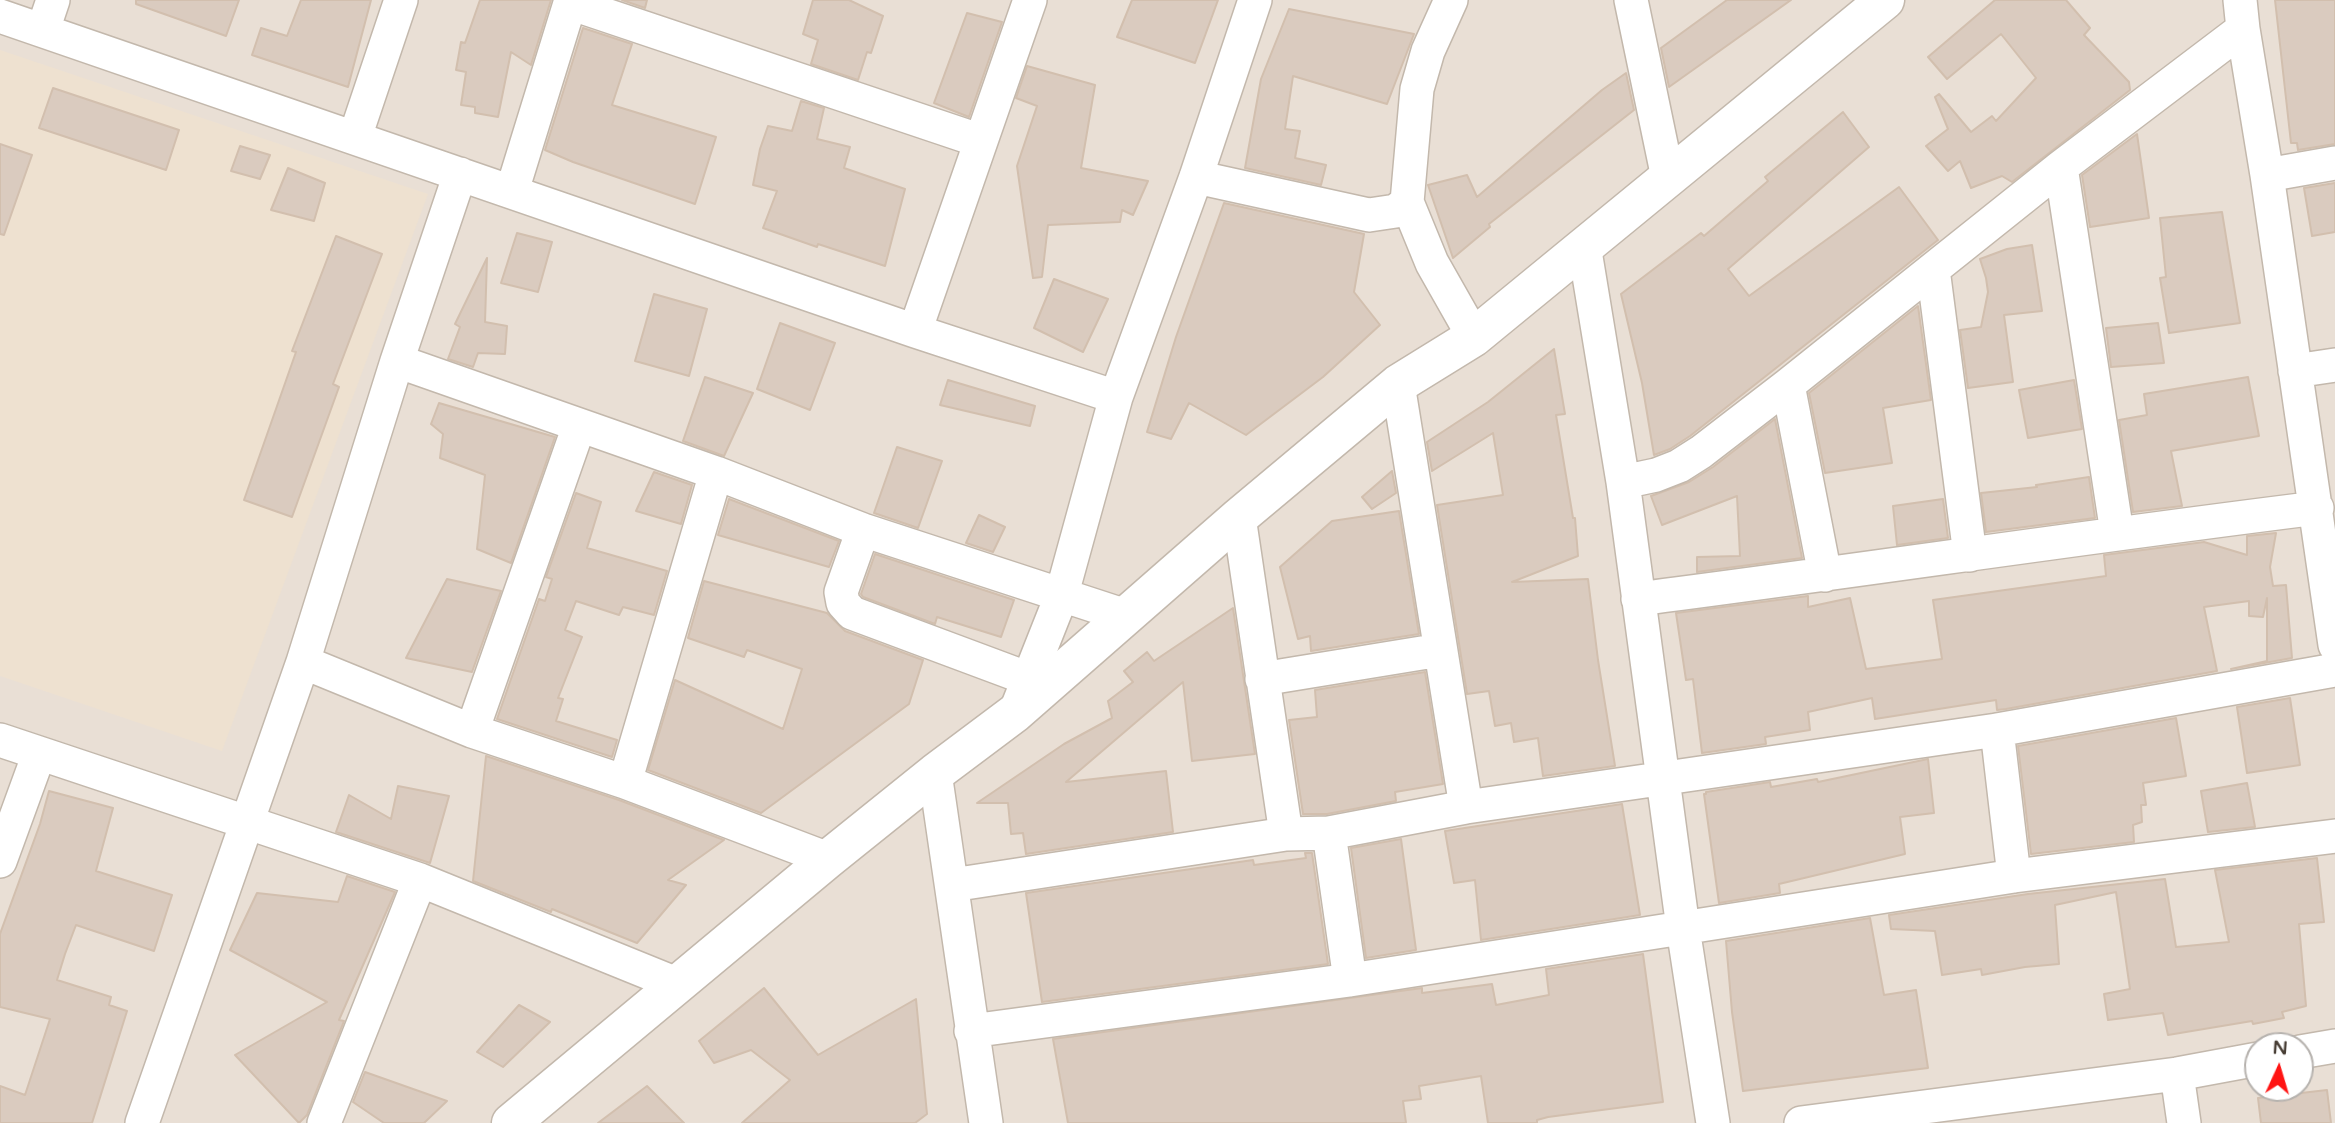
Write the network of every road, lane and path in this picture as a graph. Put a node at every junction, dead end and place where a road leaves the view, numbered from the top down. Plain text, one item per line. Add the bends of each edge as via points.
1 (401, 0) edge
2 (1255, 0) edge
3 (1451, 0) edge
4 (1631, 0) edge
5 (1885, 0) edge
6 (571, 1) edge
7 (1022, 2) edge
8 (48, 15) edge
9 (2241, 15) edge
10 (0, 16) edge
11 (355, 137) junction
12 (981, 141) junction
13 (2335, 163) edge
14 (2061, 167) junction
15 (460, 174) junction
16 (2267, 175) junction
17 (1196, 177) junction
18 (1668, 178) junction
19 (512, 191) junction
20 (1407, 202) junction
21 (1584, 245) junction
22 (1934, 269) junction
23 (915, 331) junction
24 (1474, 337) junction
25 (397, 361) junction
26 (2335, 365) edge
27 (2295, 371) junction
28 (1398, 384) junction
29 (1788, 386) junction
30 (1116, 397) junction
31 (579, 426) junction
32 (716, 473) junction
33 (1623, 482) junction
34 (2317, 508) junction
35 (1239, 517) junction
36 (863, 530) junction
37 (2117, 533) junction
38 (1970, 555) junction
39 (2330, 573) edge
40 (1825, 575) junction
41 (1061, 597) junction
42 (1638, 599) junction
43 (1126, 617) junction
44 (2335, 645) edge
45 (1440, 650) junction
46 (303, 662) junction
47 (2335, 670) edge
48 (1262, 679) junction
49 (1022, 696) junction
50 (1997, 730) junction
51 (472, 731) junction
52 (0, 740) edge
53 (39, 754) junction
54 (935, 773) junction
55 (1663, 780) junction
56 (625, 782) junction
57 (1466, 807) junction
58 (247, 821) junction
59 (1329, 833) junction
60 (1286, 834) junction
61 (2335, 836) edge
62 (828, 859) junction
63 (0, 861) edge
64 (2014, 876) junction
65 (420, 880) junction
66 (952, 885) junction
67 (1683, 928) junction
68 (1350, 980) junction
69 (679, 985) junction
70 (971, 1031) junction
71 (2335, 1045) edge
72 (2314, 1049) edge
73 (2244, 1062) edge
74 (2177, 1074) junction
75 (1853, 1120) edge
76 (142, 1123) edge
77 (324, 1123) edge
78 (511, 1123) edge
79 (986, 1123) edge
80 (1713, 1123) edge
81 (1801, 1123) edge
82 (2184, 1123) edge

1 - 11 street
2 - 17 street
3 - 20 street via 1417,89
4 - 18 street
5 - 18 street
6 - 12 street
6 - 19 street
7 - 12 street
8 - 10 street
8 - 11 street
9 - 14 street
9 - 16 street
11 - 15 street
12 - 23 street
13 - 16 street
14 - 22 street
14 - 37 street
15 - 19 street
15 - 25 street
16 - 27 street
17 - 20 street via 1369,215 1396,211
17 - 30 street
18 - 21 street
19 - 23 street
20 - 24 street via 1432,263
21 - 24 street
21 - 33 street
22 - 29 street
22 - 38 street
23 - 30 street
24 - 28 street
25 - 31 street
25 - 46 street
26 - 27 street
27 - 34 street
28 - 35 street
28 - 45 street
29 - 33 street via 1679,466
29 - 40 street
30 - 41 street
31 - 32 street
31 - 51 street
32 - 36 street
32 - 56 street
33 - 42 street
34 - 37 street
34 - 39 street
35 - 43 street
35 - 48 street
36 - 41 street
36 - 49 street via 841,592 843,603 852,612
37 - 38 street
38 - 40 street
39 - 44 street
40 - 42 street
41 - 43 street
41 - 49 street
42 - 55 street
43 - 49 street
45 - 48 street
45 - 57 street
46 - 51 street
46 - 58 street
47 - 50 street
48 - 60 street
49 - 54 street
50 - 55 street
50 - 64 street
51 - 56 street
52 - 53 street
53 - 58 street
53 - 63 street
54 - 62 street
54 - 66 street
55 - 57 street
55 - 67 street
56 - 62 street
57 - 59 street
58 - 65 street
58 - 76 street
59 - 60 street
59 - 68 street
60 - 66 street
61 - 64 street
62 - 69 street
64 - 67 street
65 - 69 street
65 - 77 street
66 - 70 street
67 - 68 street
67 - 80 street
68 - 70 street
69 - 78 street
70 - 79 street
71 - 72 street
73 - 74 street
74 - 75 street
74 - 82 street
75 - 81 street

